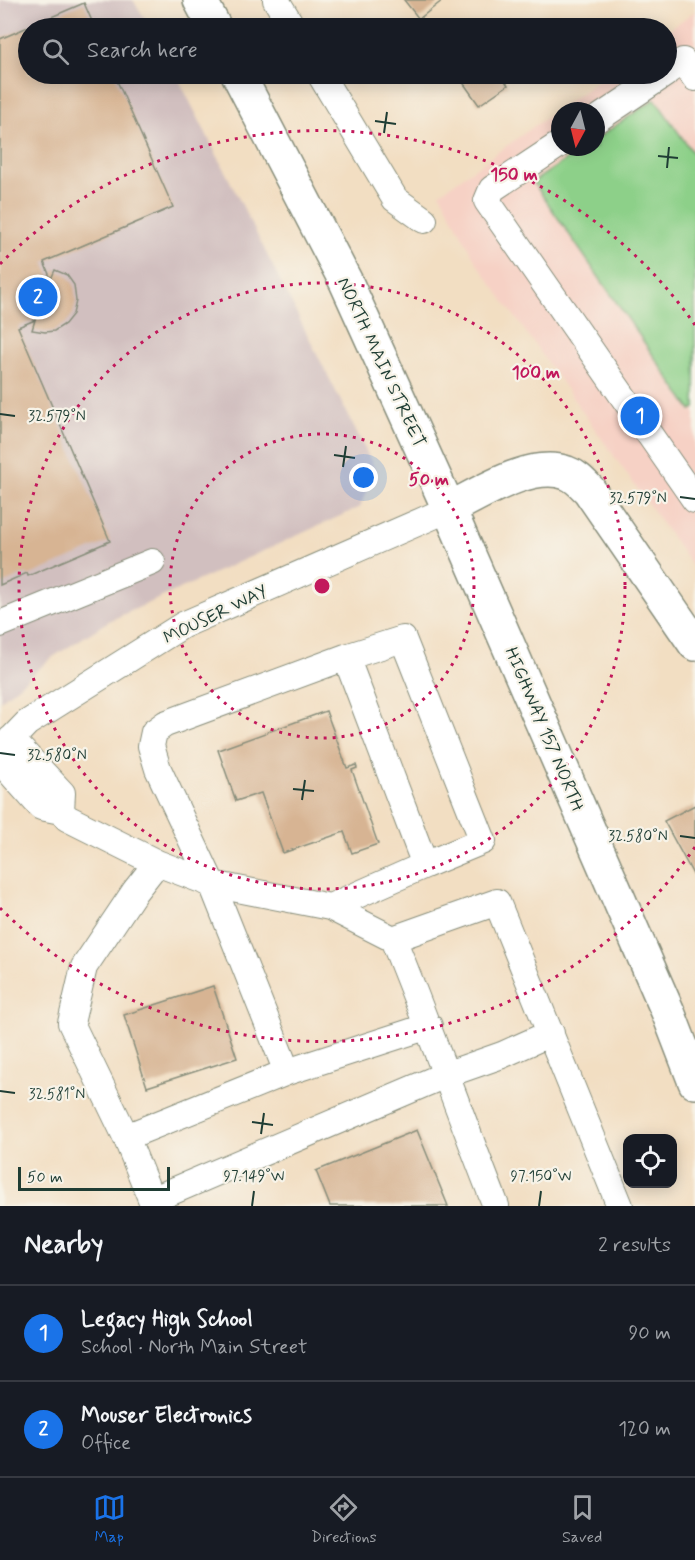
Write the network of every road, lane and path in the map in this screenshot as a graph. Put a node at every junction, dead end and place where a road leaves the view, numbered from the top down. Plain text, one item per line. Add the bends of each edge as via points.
1 (200, 0) edge
2 (276, 0) edge
3 (210, 18) edge
4 (287, 18) edge
5 (243, 84) edge
6 (326, 84) edge
7 (655, 84) edge
8 (605, 114) edge
9 (551, 150) edge
10 (424, 220) dead end
11 (695, 500) edge
12 (449, 509) junction
13 (152, 562) dead end
14 (0, 624) edge
15 (692, 632) edge
16 (346, 657) junction
17 (4, 751) edge
18 (157, 863) junction
19 (424, 865) junction
20 (212, 884) junction
21 (330, 907) junction
22 (393, 939) junction
23 (429, 1026) junction
24 (551, 1033) junction
25 (691, 1062) edge
26 (287, 1072) junction
27 (445, 1075) junction
28 (126, 1137) junction
29 (153, 1203) edge
30 (496, 1206) edge
31 (620, 1206) edge

1 - 3 main road
2 - 4 street
5 - 12 main road, NORTH MAIN STREET via 346,282
6 - 10 street via 395,199
7 - 8 street
9 - 11 street via 492,189 487,201
12 - 15 main road via 525,474 554,470 567,473 589,490
12 - 17 street, MOUSER WAY via 183,625 27,723
12 - 25 main road, HIGHWAY 157 NORTH
13 - 14 street
16 - 19 street
16 - 19 street via 403,639 483,842
16 - 20 street via 165,724 154,732 151,746 158,769
17 - 18 street via 62,793 61,811 67,819
18 - 20 street
18 - 28 street via 84,967 71,1023
19 - 21 street
20 - 21 street
20 - 26 street
21 - 22 street
22 - 23 street
22 - 24 street via 497,902
23 - 26 street
23 - 27 street
24 - 27 street
24 - 31 street
26 - 28 street
27 - 29 street
27 - 30 street
28 - 29 street

